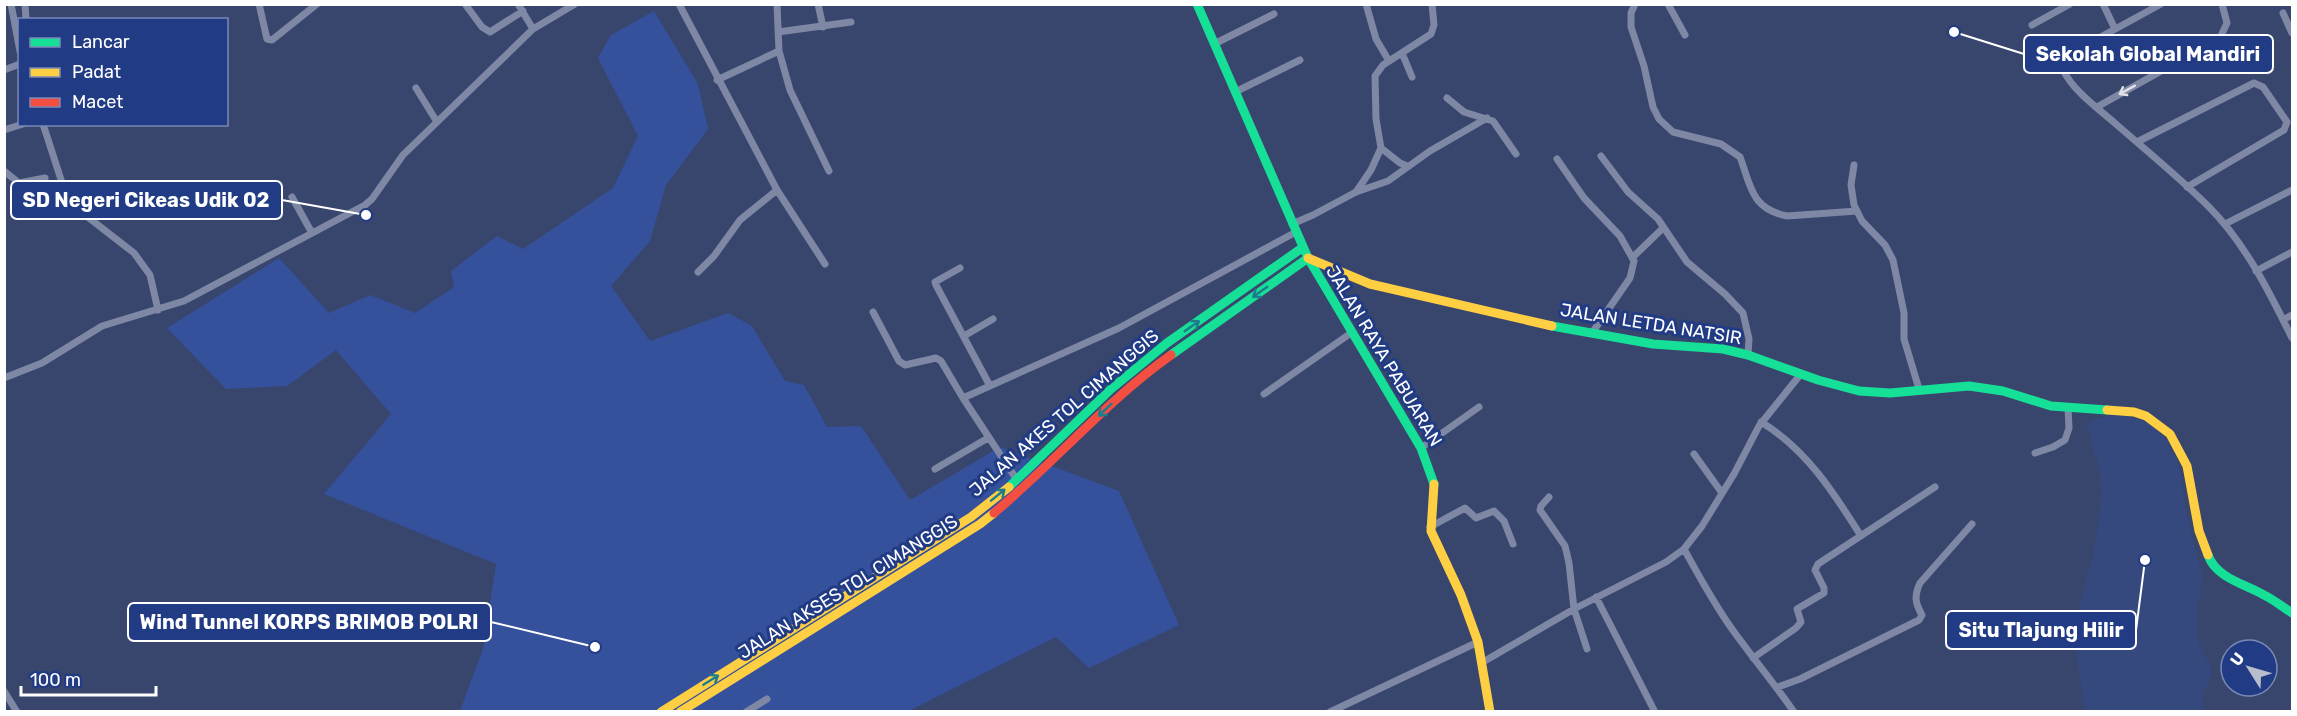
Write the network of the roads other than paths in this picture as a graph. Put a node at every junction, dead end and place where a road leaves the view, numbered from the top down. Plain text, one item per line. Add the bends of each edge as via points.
1 (11, 4) edge
2 (259, 4) edge
3 (317, 4) edge
4 (465, 4) edge
5 (575, 4) edge
6 (679, 4) edge
7 (777, 4) edge
8 (818, 4) edge
9 (1366, 4) edge
10 (1432, 4) edge
11 (1635, 4) edge
12 (1668, 4) edge
13 (2070, 4) edge
14 (2103, 4) edge
15 (2161, 4) edge
16 (2222, 4) edge
17 (1199, 5) edge
18 (520, 8) edge
19 (2283, 13) dead end
20 (1274, 14) dead end
21 (851, 22) dead end
22 (2032, 25) dead end
23 (823, 27) junction
24 (2115, 28) junction
25 (533, 29) junction
26 (778, 32) junction
27 (2292, 33) edge
28 (1685, 35) dead end
29 (18, 41) edge
30 (1214, 44) junction
31 (779, 51) junction
32 (1402, 53) junction
33 (1300, 60) dead end
34 (1389, 61) junction
35 (1412, 77) dead end
36 (717, 80) junction
37 (416, 88) dead end
38 (1235, 92) junction
39 (1447, 98) dead end
40 (2097, 107) junction
41 (1487, 118) junction
42 (436, 122) junction
43 (44, 126) edge
44 (2137, 142) junction
45 (1381, 148) junction
46 (1516, 154) dead end
47 (1601, 156) dead end
48 (1557, 159) dead end
49 (1854, 165) dead end
50 (1407, 166) junction
51 (4, 171) edge
52 (829, 171) dead end
53 (45, 178) dead end
54 (2187, 187) junction
55 (777, 190) junction
56 (2292, 190) edge
57 (1356, 192) junction
58 (292, 196) dead end
59 (1857, 212) junction
60 (2225, 224) junction
61 (1294, 228) junction
62 (1663, 228) junction
63 (312, 233) junction
64 (1302, 248) junction
65 (2292, 252) edge
66 (1633, 257) junction
67 (1308, 258) junction
68 (825, 264) dead end
69 (960, 268) dead end
70 (2256, 271) junction
71 (698, 272) dead end
72 (158, 310) junction
73 (873, 312) dead end
74 (2292, 315) edge
75 (993, 319) dead end
76 (2283, 320) junction
77 (1351, 333) junction
78 (1592, 333) junction
79 (964, 336) junction
80 (2292, 338) edge
81 (1748, 355) junction
82 (1800, 375) junction
83 (5, 376) edge
84 (990, 386) junction
85 (1919, 389) junction
86 (1264, 394) dead end
87 (963, 398) junction
88 (1479, 407) dead end
89 (2068, 408) junction
90 (1761, 422) junction
91 (988, 438) junction
92 (1421, 448) junction
93 (2035, 453) dead end
94 (1694, 454) dead end
95 (935, 469) dead end
96 (1017, 480) junction
97 (1935, 487) dead end
98 (1722, 493) junction
99 (1549, 497) dead end
100 (1972, 524) dead end
101 (1430, 527) junction
102 (1861, 536) junction
103 (1513, 544) dead end
104 (1684, 549) junction
105 (1596, 597) junction
106 (1574, 609) junction
107 (2292, 613) edge
108 (1478, 642) junction
109 (1587, 650) dead end
110 (1753, 658) junction
111 (1484, 662) junction
112 (1778, 687) junction
113 (4, 691) edge
114 (767, 699) dead end
115 (17, 711) edge
116 (661, 711) edge
117 (680, 711) edge
118 (746, 711) edge
119 (1330, 711) edge
120 (1490, 711) edge
121 (1654, 711) edge
122 (1794, 711) edge

1 - 29 street
2 - 3 street via 267,39 272,40
4 - 18 street via 490,32
5 - 25 street
6 - 36 street
7 - 26 street
8 - 23 street
9 - 34 street
10 - 32 street via 1431,34
11 - 59 street via 1631,27 1659,119 1673,132 1721,144 1740,157 1754,196 1777,214
12 - 28 street
13 - 22 street
14 - 24 street
15 - 24 street
16 -> 40 street via 2227,23 2220,38
17 - 30 main road
18 - 25 street
19 - 27 street
20 - 30 street
21 - 23 street
23 - 26 street
24 - 40 street via 2067,57 2062,66 2066,76
25 - 42 street
26 - 31 street
30 - 38 main road
31 - 36 street
31 - 52 street via 790,90
32 - 34 street
32 - 35 street
33 - 38 street
34 - 45 street via 1375,76
36 - 55 street
37 - 42 street
38 - 61 main road
39 - 41 street via 1464,112
40 - 44 street
41 - 46 street
41 - 50 street
42 - 63 street via 403,155 372,199
43 - 72 street via 71,204 134,253 150,275
44 - 54 street
44 - 54 street via 2254,83 2263,87 2287,122 2284,130
45 - 50 street
45 - 57 street
47 - 62 street
48 - 66 street via 1584,198 1616,230
49 - 59 street via 1851,194
50 - 57 street via 1388,181
51 - 53 street via 21,184
54 - 60 street
55 - 68 street
55 - 71 street via 740,220
56 - 60 street
57 - 61 street
58 - 63 street
59 - 85 street via 1893,260 1904,313 1904,339
60 - 70 street
61 - 64 main road
61 - 84 street via 1119,328
62 - 66 street
62 - 81 street via 1692,267 1743,313
63 - 72 street via 184,301
64 - 67 main road
96 -> 64 main road, JALAN AKES TOL CIMANGGIS via 1111,389 1167,343
65 - 70 street
66 - 78 street via 1630,278
67 - 77 main road, JALAN RAYA PABUARAN
67 - 78 main road, JALAN LETDA NATSIR via 1370,285
67 -> 117 main road, JALAN AKSES TOL CIMANGGIS via 1154,367 980,524
69 - 79 street via 935,282
70 - 76 street
72 - 83 street via 102,326 42,363
73 - 87 street via 899,361 906,365 936,358
74 - 76 street
75 - 79 street
76 - 80 street
77 - 86 street
77 - 92 main road, JALAN RAYA PABUARAN
78 - 81 main road, JALAN LETDA NATSIR
79 - 84 street
81 - 82 main road, JALAN LETDA NATSIR
82 - 85 main road, JALAN LETDA NATSIR via 1873,393
82 - 90 street
84 - 87 street
85 - 89 main road, JALAN LETDA NATSIR via 1989,388
87 - 91 street
88 - 92 street
89 - 93 street via 2065,440
89 - 107 main road, JALAN LETDA NATSIR via 2134,412 2162,426 2177,444 2187,466 2199,531 2210,561 2230,579
90 - 98 street
90 - 102 street via 1788,442 1821,476
91 - 95 street
91 - 96 street
92 - 101 main road, JALAN RAYA PABUARAN via 1435,488
94 - 98 street
116 -> 96 main road, JALAN AKES TOL CIMANGGIS via 971,517
97 - 102 street
98 - 104 street
99 - 106 street via 1540,510 1564,546
100 - 112 street via 1920,583 1915,601 1922,615 1919,620
101 - 103 street via 1465,508 1476,518 1494,511 1504,521
101 - 108 main road, JALAN RAYA PABUARAN
102 - 110 street via 1818,564 1815,570 1824,592 1797,609 1801,621 1796,628
104 - 105 street
104 - 110 street
105 - 106 street
105 - 121 street
106 - 109 street
106 - 111 street
108 - 111 main road, JALAN RAYA PABUARAN
108 - 119 street
110 - 112 street
111 - 120 main road, JALAN RAYA PABUARAN
112 - 122 street
113 - 115 street
114 - 118 street

